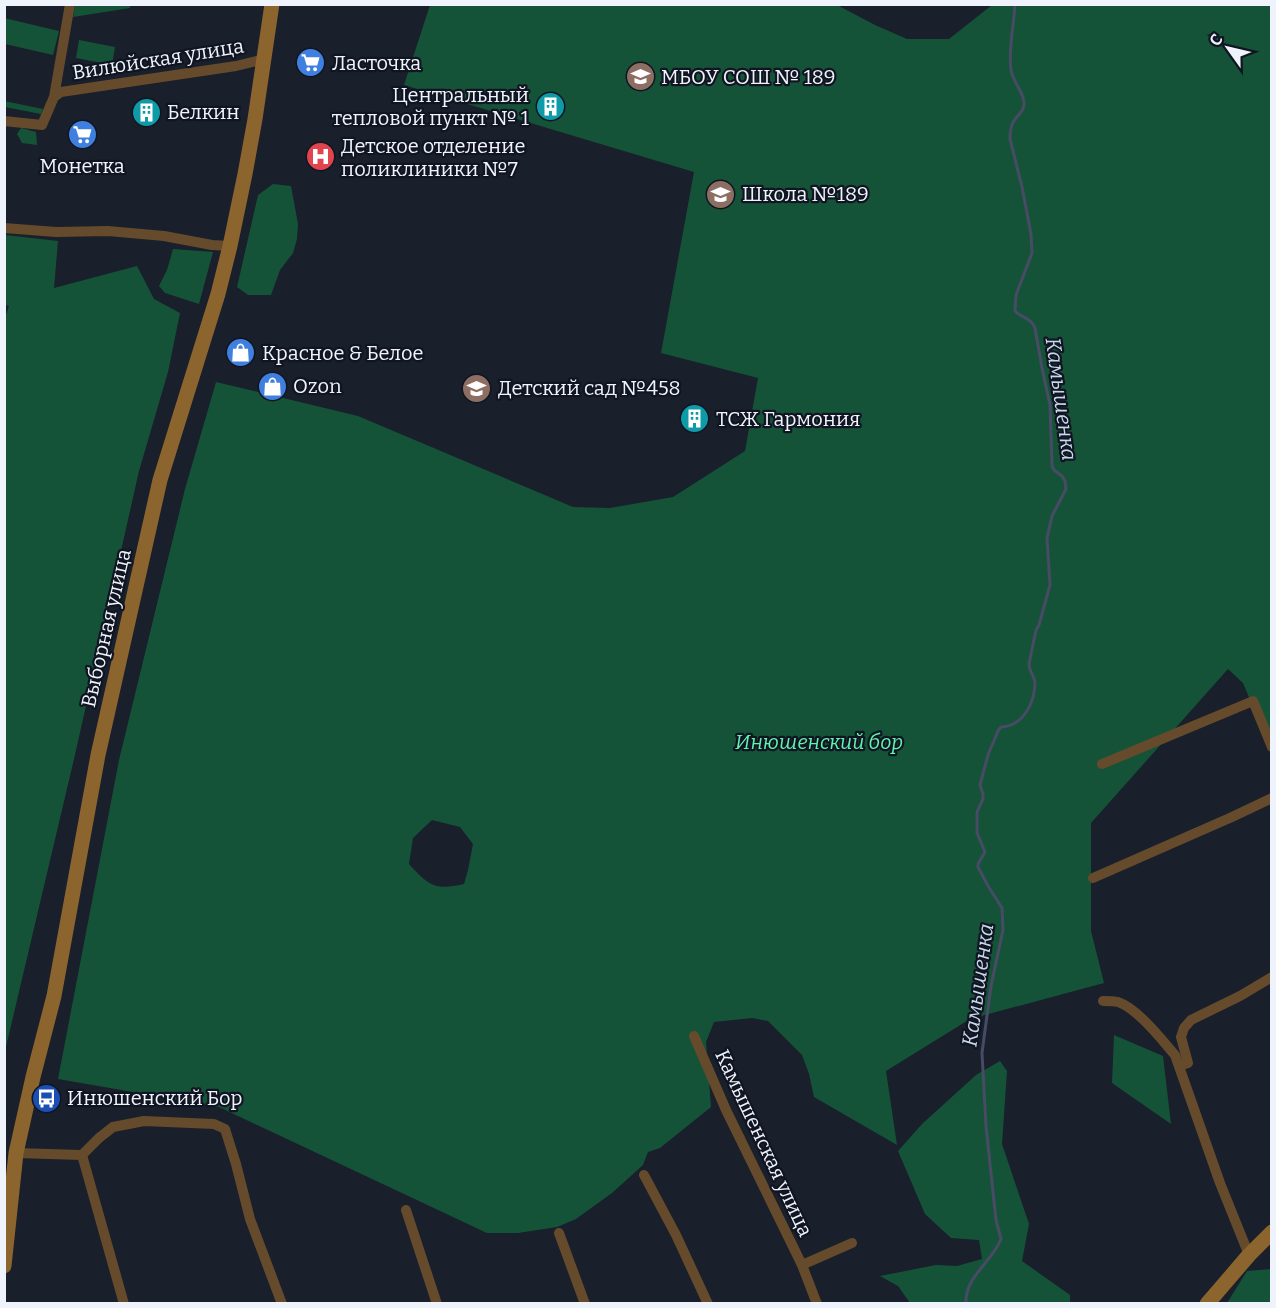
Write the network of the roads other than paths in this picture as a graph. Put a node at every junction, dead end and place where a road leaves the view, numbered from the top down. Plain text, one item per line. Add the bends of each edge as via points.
1 (70, 4) edge
2 (272, 4) edge
3 (265, 59) junction
4 (54, 97) junction
5 (4, 121) edge
6 (4, 228) edge
7 (230, 246) junction
8 (1272, 747) edge
9 (1102, 764) dead end
10 (1272, 798) edge
11 (1093, 878) dead end
12 (1272, 977) edge
13 (1103, 1001) dead end
14 (694, 1036) dead end
15 (1179, 1066) junction
16 (82, 1155) junction
17 (10, 1156) edge
18 (644, 1175) dead end
19 (406, 1210) dead end
20 (1272, 1232) edge
21 (560, 1233) dead end
22 (852, 1243) dead end
23 (1249, 1255) junction
24 (802, 1265) junction
25 (4, 1266) edge
26 (124, 1304) edge
27 (282, 1304) edge
28 (437, 1304) edge
29 (585, 1304) edge
30 (708, 1304) edge
31 (817, 1304) edge
32 (1207, 1304) edge

1 - 4 street
2 - 3 main road, Выборная улица
3 - 4 street, Вилюйская улица via 61,92
3 - 7 main road, Выборная улица
4 - 5 street, Вилюйская улица via 42,125
6 - 7 street via 108,231
7 - 17 main road, Выборная улица via 160,480 98,755 54,996
8 - 9 street via 1253,700
10 - 11 street
12 - 15 street via 1191,1020 1181,1037 1188,1063
13 - 15 street via 1118,1002 1131,1009 1162,1039
14 - 24 street, Камышенская улица
15 - 23 street
16 - 17 street
16 - 26 street
16 - 27 street via 113,1127 144,1121 214,1124 225,1129 249,1219
17 - 25 main road, Выборная улица
18 - 30 street
19 - 28 street
20 - 23 main road
21 - 29 street
22 - 24 street, Камышенская улица
23 - 32 main road
24 - 31 street, Камышенская улица

